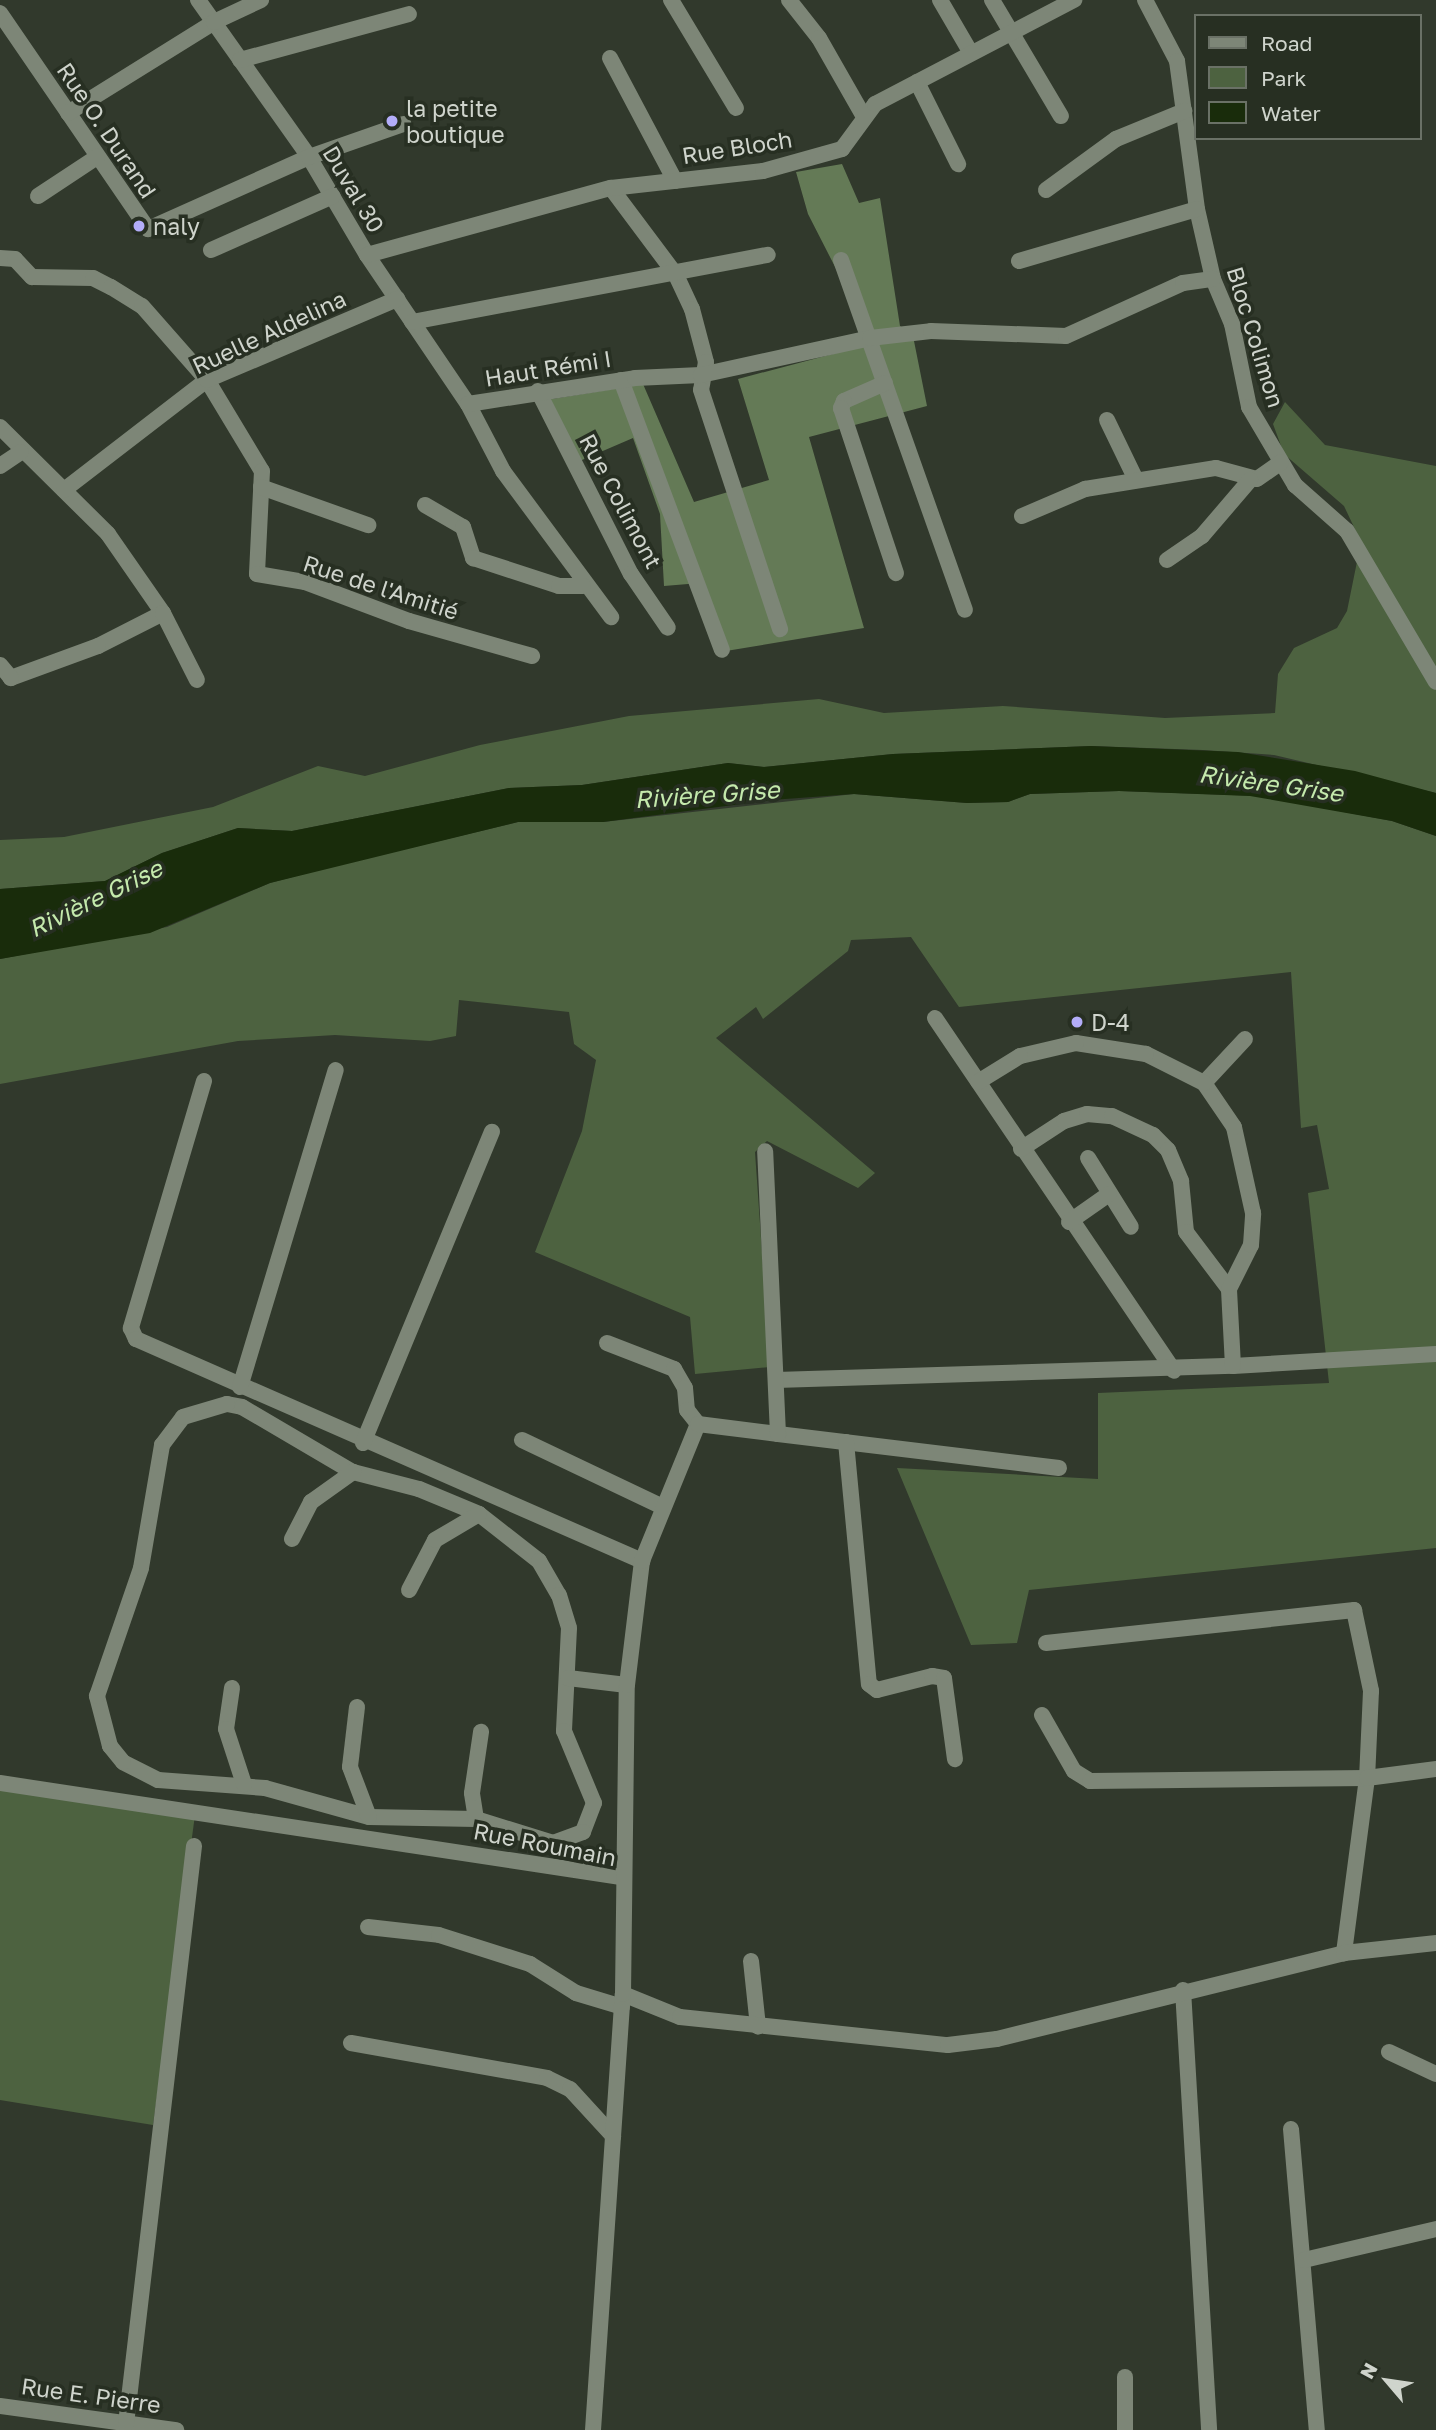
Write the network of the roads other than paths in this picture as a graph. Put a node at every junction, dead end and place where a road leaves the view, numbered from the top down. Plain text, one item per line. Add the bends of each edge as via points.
1 (198, 0) edge
2 (261, 0) edge
3 (671, 0) edge
4 (789, 0) edge
5 (940, 0) edge
6 (992, 0) edge
7 (1074, 0) edge
8 (1145, 0) edge
9 (0, 13) edge
10 (409, 14) dead end
11 (214, 22) junction
12 (1012, 32) junction
13 (971, 53) junction
14 (610, 58) dead end
15 (240, 60) junction
16 (917, 82) junction
17 (736, 107) dead end
18 (1184, 111) junction
19 (68, 114) junction
20 (1061, 116) dead end
21 (864, 117) junction
22 (403, 124) dead end
23 (97, 157) junction
24 (309, 157) junction
25 (958, 164) dead end
26 (675, 181) junction
27 (611, 188) junction
28 (1045, 191) dead end
29 (38, 195) dead end
30 (333, 197) junction
31 (1197, 209) junction
32 (211, 250) dead end
33 (368, 255) junction
34 (768, 255) dead end
35 (2, 257) edge
36 (841, 260) dead end
37 (1019, 261) dead end
38 (676, 275) junction
39 (1213, 279) junction
40 (397, 299) junction
41 (412, 322) junction
42 (870, 338) junction
43 (702, 375) junction
44 (628, 379) junction
45 (207, 380) junction
46 (885, 383) junction
47 (538, 391) junction
48 (468, 404) junction
49 (1107, 421) dead end
50 (0, 427) edge
51 (21, 452) junction
52 (1281, 462) junction
53 (0, 466) edge
54 (1136, 480) junction
55 (1250, 480) junction
56 (261, 487) junction
57 (64, 491) junction
58 (425, 505) dead end
59 (1022, 516) dead end
60 (368, 525) dead end
61 (1167, 560) dead end
62 (896, 573) dead end
63 (583, 586) junction
64 (965, 610) dead end
65 (163, 613) junction
66 (611, 617) dead end
67 (668, 628) dead end
68 (780, 629) dead end
69 (722, 650) dead end
70 (532, 656) dead end
71 (0, 665) edge
72 (197, 680) dead end
73 (6, 681) edge
74 (1436, 682) edge
75 (935, 1018) dead end
76 (1245, 1039) dead end
77 (336, 1070) dead end
78 (204, 1081) dead end
79 (978, 1082) junction
80 (1204, 1083) junction
81 (492, 1132) dead end
82 (1021, 1149) junction
83 (765, 1151) dead end
84 (1088, 1158) dead end
85 (1109, 1194) junction
86 (1069, 1222) junction
87 (1131, 1227) dead end
88 (1229, 1290) junction
89 (607, 1343) dead end
90 (1436, 1354) edge
91 (1233, 1366) junction
92 (1174, 1371) junction
93 (776, 1380) junction
94 (240, 1387) junction
95 (698, 1424) junction
96 (778, 1434) junction
97 (522, 1440) dead end
98 (846, 1442) junction
99 (363, 1443) junction
100 (1059, 1468) dead end
101 (353, 1472) junction
102 (663, 1507) junction
103 (479, 1514) junction
104 (292, 1539) dead end
105 (642, 1561) junction
106 (409, 1590) dead end
107 (1046, 1643) dead end
108 (568, 1678) junction
109 (627, 1685) junction
110 (232, 1688) dead end
111 (357, 1707) dead end
112 (1042, 1715) dead end
113 (481, 1732) dead end
114 (955, 1759) dead end
115 (1436, 1769) edge
116 (1367, 1778) junction
117 (0, 1783) edge
118 (244, 1784) junction
119 (369, 1817) junction
120 (476, 1819) junction
121 (194, 1846) dead end
122 (621, 1877) junction
123 (368, 1927) dead end
124 (1436, 1943) edge
125 (1344, 1953) junction
126 (751, 1961) dead end
127 (1183, 1990) junction
128 (623, 2001) junction
129 (758, 2027) junction
130 (351, 2043) dead end
131 (1389, 2052) dead end
132 (1436, 2074) edge
133 (1292, 2129) dead end
134 (613, 2136) junction
135 (1436, 2229) edge
136 (1304, 2260) junction
137 (1125, 2377) dead end
138 (0, 2406) edge
139 (126, 2424) junction
140 (176, 2430) edge
141 (593, 2430) edge
142 (1125, 2430) edge
143 (1209, 2430) edge
144 (1317, 2430) edge

1 - 11 street, Duval 30
2 - 11 street
3 - 17 street
4 - 21 street via 819,38
5 - 13 street
6 - 12 street
7 - 12 street, Rue Bloch
8 - 18 street, Bloc Colimon via 1177,61
9 - 19 street, Rue O. Durand
10 - 15 street
11 - 15 street, Duval 30
11 - 19 street
12 - 13 street, Rue Bloch
12 - 20 street
13 - 16 street, Rue Bloch
14 - 26 street
15 - 24 street, Duval 30
16 - 21 street, Rue Bloch via 876,104
16 - 25 street
18 - 28 street via 1116,139
18 - 31 street, Bloc Colimon
19 - 23 street, Rue O. Durand
21 - 26 street, Rue Bloch via 842,149 763,171
22 - 24 street
23 - 24 street, Rue O. Durand via 142,223 154,230
23 - 29 street
24 - 30 street, Duval 30
26 - 27 street, Rue Bloch
27 - 33 street, Rue Bloch
27 - 38 street
30 - 32 street
30 - 33 street, Duval 30
31 - 37 street
31 - 39 street, Bloc Colimon
33 - 40 street, Duval 30
34 - 38 street
35 - 45 street, Rue de l'Amitié via 15,258 32,277 93,278 111,287 142,306
36 - 42 street
38 - 41 street
38 - 43 street via 705,354
39 - 42 street, Haut Rémi I via 1183,283 1066,336 931,331
39 - 52 street, Bloc Colimon via 1232,324 1249,407
40 - 41 street, Duval 30
40 - 45 street, Ruelle Aldelina
41 - 48 street, Duval 30
42 - 43 street, Haut Rémi I
42 - 46 street
43 - 44 street, Haut Rémi I
43 - 68 street via 701,390
44 - 47 street, Haut Rémi I
44 - 69 street
45 - 56 street, Rue de l'Amitié via 260,465
45 - 57 street, Ruelle Aldelina
46 - 62 street via 844,401 841,408
46 - 64 street
47 - 48 street, Haut Rémi I
47 - 67 street, Rue Colimont via 631,574
48 - 63 street, Duval 30 via 503,471
49 - 54 street
50 - 51 street
51 - 53 street
51 - 57 street
52 - 55 street via 1263,477
52 - 74 street, Bloc Colimon via 1295,485 1347,531
54 - 55 street via 1216,468
54 - 59 street via 1085,489
55 - 61 street via 1202,536
56 - 60 street
56 - 70 street, Rue de l'Amitié via 257,574 305,582 409,621
57 - 65 street via 108,534
58 - 63 street via 463,527 473,558 559,586
63 - 66 street, Duval 30
65 - 72 street
65 - 73 street via 98,646
71 - 73 street
75 - 79 street
76 - 80 street
77 - 94 street
78 - 94 street via 131,1328 136,1339
79 - 80 street via 1020,1056 1076,1043 1146,1054
79 - 82 street
80 - 88 street via 1234,1127 1253,1213 1251,1245
81 - 99 street
82 - 86 street
82 - 88 street via 1064,1121 1087,1114 1112,1116 1153,1135 1168,1150 1181,1181 1186,1232
83 - 93 street
84 - 85 street
85 - 86 street
85 - 87 street
86 - 92 street
88 - 91 street
89 - 95 street via 674,1369 685,1388 687,1410
90 - 91 street
91 - 92 street
92 - 93 street
93 - 96 street
94 - 99 street
95 - 96 street
95 - 102 street
96 - 98 street
97 - 102 street
98 - 100 street
98 - 114 street via 869,1684 877,1690 932,1676 944,1678
99 - 105 street
101 - 103 street via 419,1489
101 - 104 street via 311,1502
101 - 118 street via 242,1407 227,1404 183,1417 162,1446 141,1568 102,1676 102,1729 117,1754 139,1773 175,1782
102 - 105 street
103 - 106 street via 435,1540
103 - 108 street via 523,1544 554,1585 569,1628
105 - 109 street
107 - 116 street via 1349,1608 1356,1613 1371,1690
108 - 109 street
108 - 120 street via 564,1731 594,1803 583,1832 552,1843
109 - 122 street
110 - 118 street via 226,1729
111 - 119 street via 350,1767
112 - 116 street via 1083,1780
113 - 120 street via 472,1793
115 - 116 street
116 - 125 street
117 - 122 street, Rue Roumain
118 - 119 street
119 - 120 street
121 - 139 street
122 - 128 street, Rue Roumain
123 - 128 street via 439,1936 517,1960 576,1993
124 - 125 street
125 - 127 street
126 - 129 street
127 - 129 street via 997,2039 948,2045
127 - 143 street
128 - 129 street via 680,2017
128 - 134 street, Rue Roumain
130 - 134 street via 547,2078 570,2089
131 - 132 street
133 - 136 street
134 - 141 street, Rue Roumain
135 - 136 street
136 - 144 street
137 - 142 street
138 - 139 street, Rue E. Pierre
139 - 140 street, Rue E. Pierre

